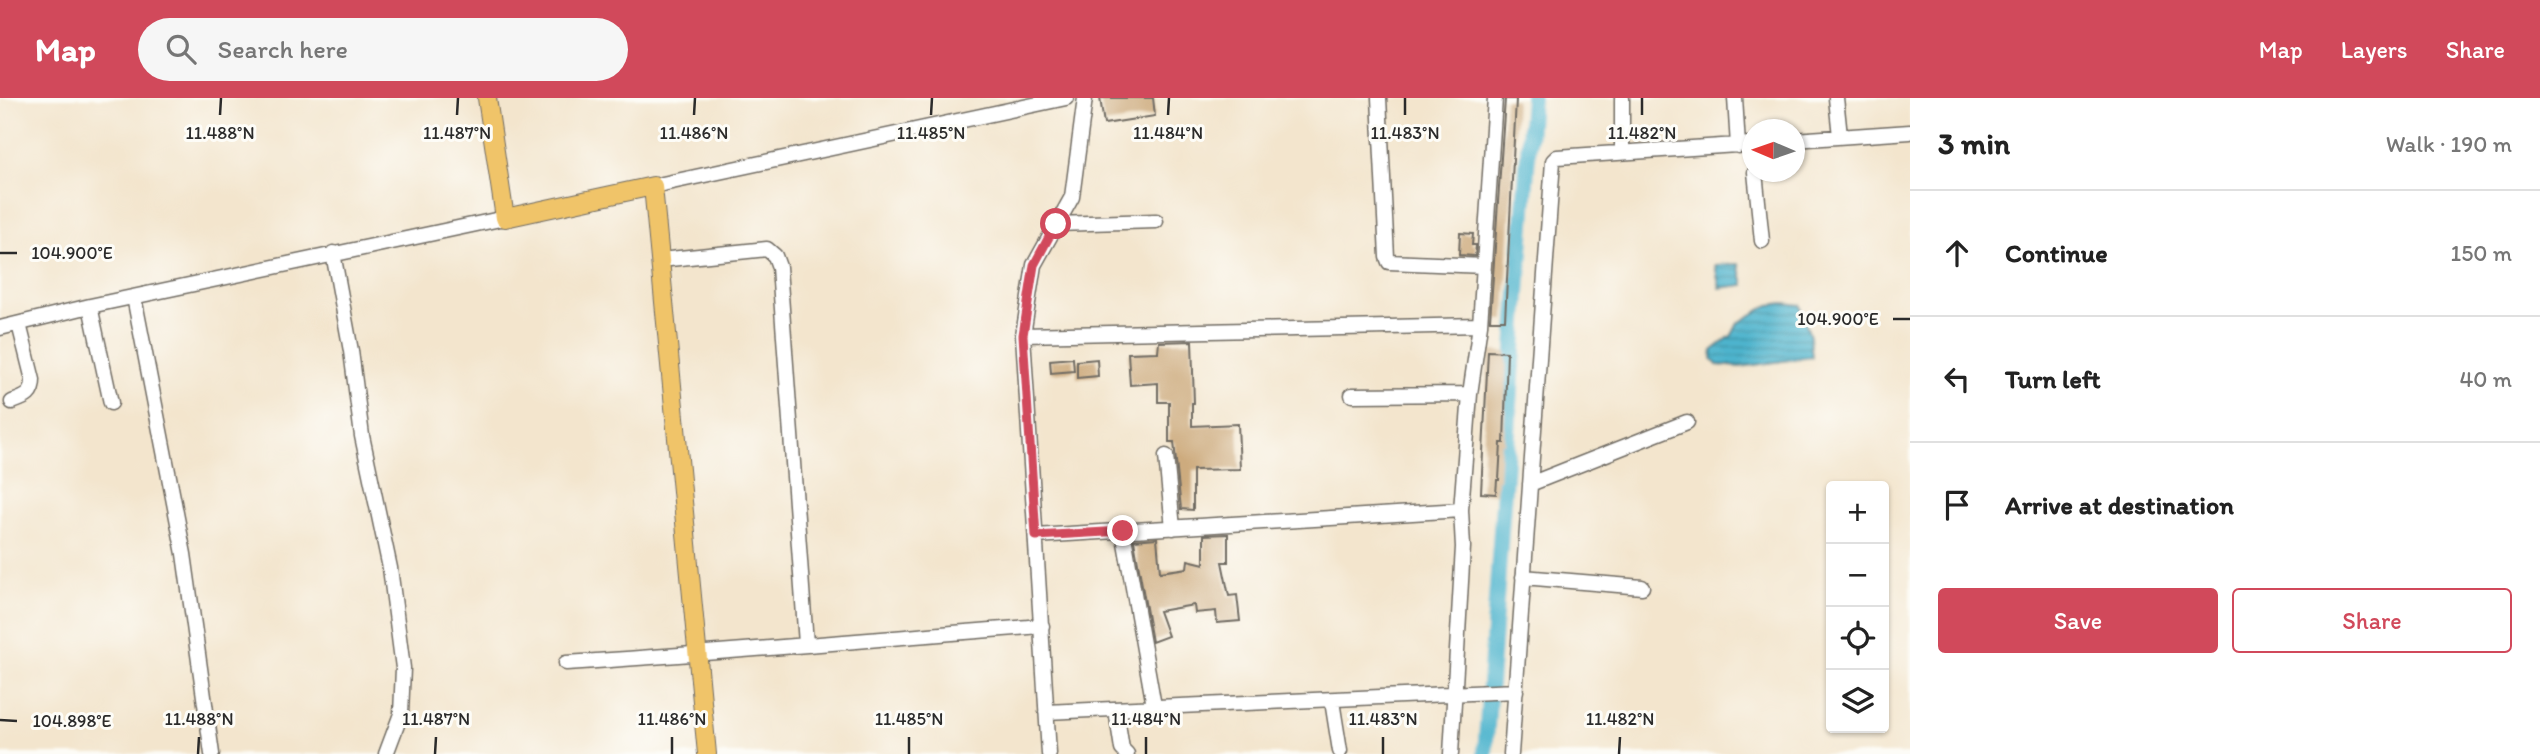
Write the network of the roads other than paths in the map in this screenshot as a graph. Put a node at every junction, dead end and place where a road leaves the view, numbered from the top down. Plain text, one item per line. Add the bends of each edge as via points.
1 (487, 98) edge
2 (1066, 98) edge
3 (1086, 98) edge
4 (1379, 98) edge
5 (1495, 98) edge
6 (1622, 98) edge
7 (1735, 98) edge
8 (1836, 98) edge
9 (1742, 122) edge
10 (1910, 132) edge
11 (1840, 136) junction
12 (1805, 139) edge
13 (1742, 146) edge
14 (1622, 152) junction
15 (1756, 182) edge
16 (653, 186) junction
17 (505, 218) junction
18 (1156, 221) dead end
19 (1056, 224) junction
20 (1762, 241) dead end
21 (333, 253) junction
22 (660, 260) junction
23 (1484, 266) junction
24 (134, 297) junction
25 (90, 306) junction
26 (19, 324) junction
27 (1480, 324) junction
28 (0, 328) edge
29 (1023, 335) junction
30 (1470, 394) junction
31 (1352, 395) dead end
32 (12, 402) dead end
33 (111, 403) dead end
34 (1687, 422) dead end
35 (1166, 456) dead end
36 (1530, 484) junction
37 (1461, 510) junction
38 (1173, 528) junction
39 (1123, 531) junction
40 (1036, 536) junction
41 (1523, 576) junction
42 (1642, 587) dead end
43 (1042, 626) junction
44 (806, 643) junction
45 (698, 655) junction
46 (566, 663) dead end
47 (1509, 691) junction
48 (1455, 693) junction
49 (1332, 701) junction
50 (1154, 706) junction
51 (1116, 710) junction
52 (1046, 712) junction
53 (1340, 751) dead end
54 (212, 754) edge
55 (386, 754) edge
56 (707, 754) edge
57 (1049, 754) edge
58 (1128, 754) edge
59 (1451, 754) edge
60 (1511, 754) edge

1 - 17 main road
2 - 16 street
3 - 19 street via 1072,197
4 - 23 street via 1389,262
5 - 23 street
6 - 14 street
7 - 9 street
8 - 11 street
10 - 11 street
11 - 12 street
13 - 14 street
14 - 36 street via 1553,161
15 - 20 street
16 - 17 main road
16 - 22 main road
17 - 21 street
18 - 19 street
19 - 29 street via 1034,265
21 - 24 street
21 - 55 street via 362,436 390,568 403,668 401,714
22 - 44 street via 767,249 775,256
22 - 45 main road
23 - 27 street
24 - 25 street
24 - 54 street via 184,554
25 - 26 street
25 - 33 street
26 - 28 street
26 - 32 street via 33,389 28,397
27 - 29 street
27 - 30 street
29 - 40 street
30 - 31 street
30 - 37 street
34 - 36 street
35 - 38 street
36 - 41 street
37 - 38 street
37 - 48 street
38 - 39 street
39 - 40 street
39 - 50 street
40 - 43 street
41 - 42 street
41 - 47 street
43 - 44 street
43 - 52 street
44 - 45 street
45 - 46 street
45 - 56 main road
47 - 48 street
47 - 60 street
48 - 49 street
48 - 59 street
49 - 50 street
49 - 53 street
50 - 51 street
51 - 52 street
51 - 58 street via 1122,749
52 - 57 street

